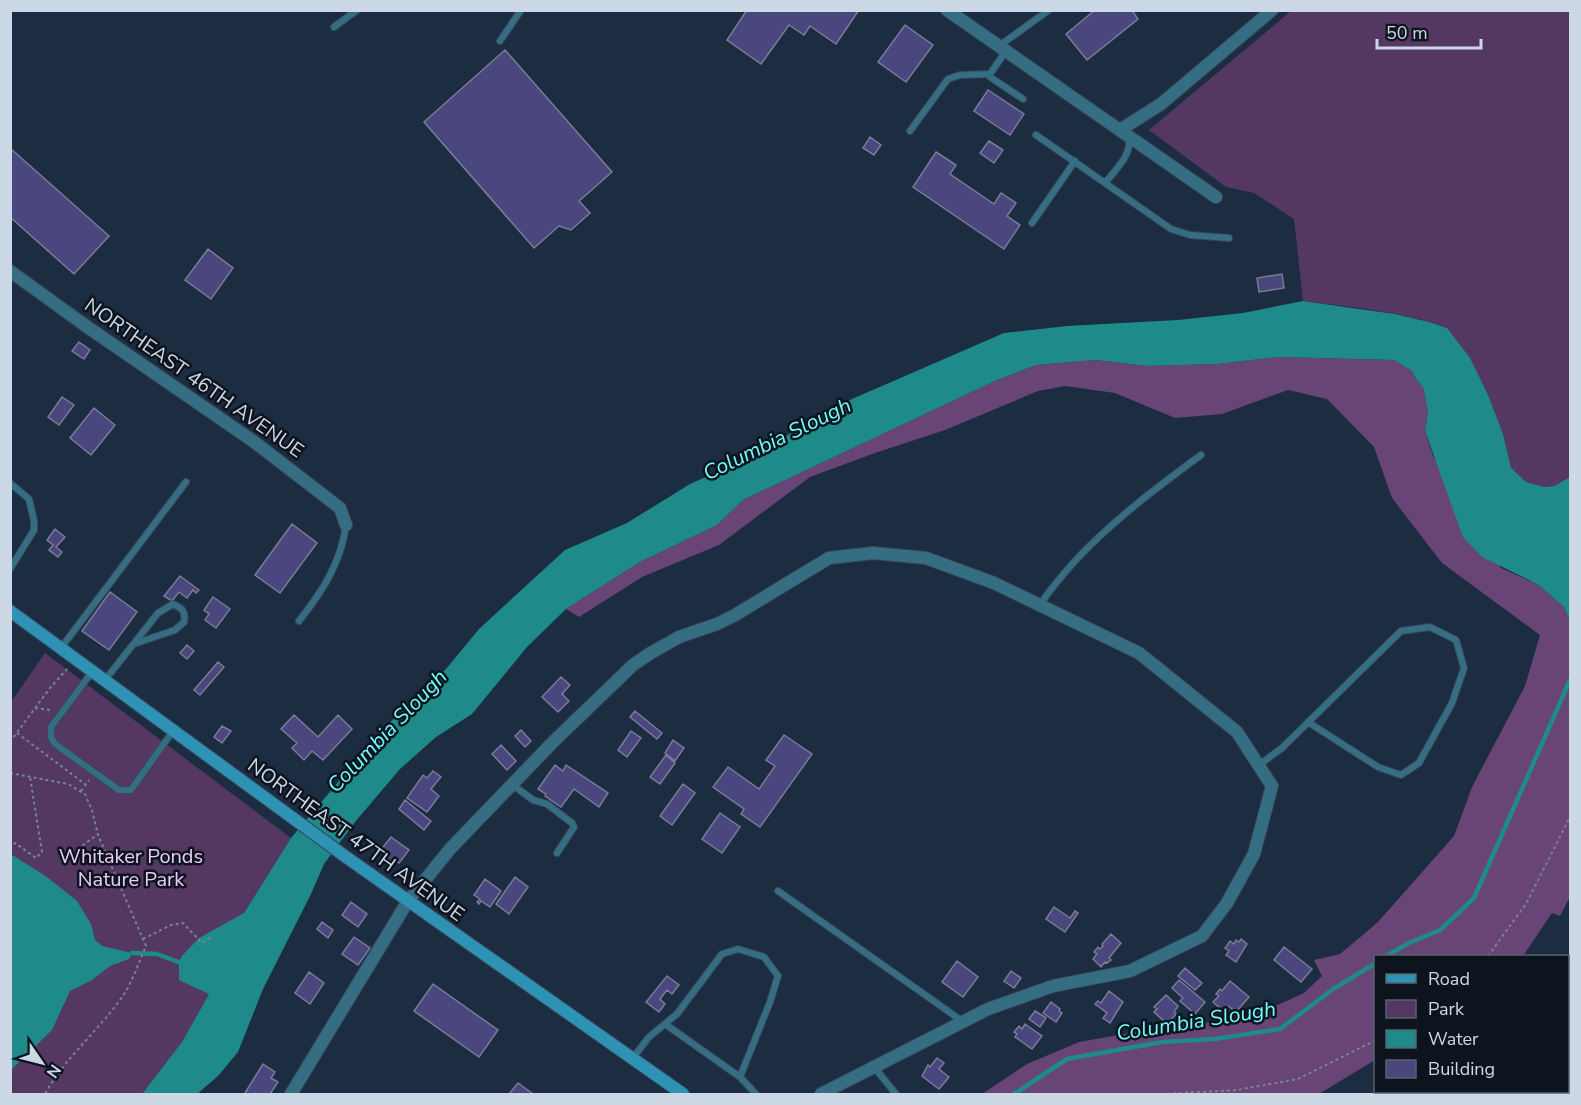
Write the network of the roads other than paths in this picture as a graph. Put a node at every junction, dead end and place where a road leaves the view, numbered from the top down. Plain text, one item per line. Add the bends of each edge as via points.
1 (357, 10) edge
2 (521, 10) edge
3 (947, 10) edge
4 (1049, 10) edge
5 (1272, 10) edge
6 (334, 27) dead end
7 (500, 41) dead end
8 (1002, 49) junction
9 (990, 74) junction
10 (1023, 99) dead end
11 (910, 131) dead end
12 (1124, 133) junction
13 (1036, 135) dead end
14 (1075, 161) junction
15 (1105, 183) junction
16 (1216, 197) dead end
17 (1032, 223) dead end
18 (1229, 238) dead end
19 (10, 271) edge
20 (1201, 455) dead end
21 (186, 482) dead end
22 (10, 483) edge
23 (346, 525) joint
24 (10, 569) edge
25 (1040, 606) junction
26 (10, 611) edge
27 (299, 621) dead end
28 (134, 644) junction
29 (60, 648) junction
30 (92, 672) junction
31 (104, 680) junction
32 (1308, 722) junction
33 (173, 731) junction
34 (1258, 765) junction
35 (512, 784) junction
36 (557, 853) dead end
37 (778, 891) dead end
38 (408, 901) junction
39 (962, 1021) junction
40 (665, 1024) junction
41 (632, 1059) junction
42 (874, 1067) junction
43 (740, 1077) junction
44 (291, 1095) edge
45 (683, 1095) edge
46 (756, 1095) edge
47 (821, 1095) edge
48 (896, 1095) edge

1 - 6 lane
2 - 7 lane
3 - 8 street
4 - 8 lane
5 - 12 street
8 - 9 lane
8 - 12 street
9 - 10 lane
9 - 11 lane via 948,79
12 - 15 lane via 1130,145 1128,152
12 - 16 street
13 - 14 lane
14 - 15 lane
14 - 17 lane
15 - 18 lane via 1170,229
19 - 23 street, NORTHEAST 46TH AVENUE via 253,441 340,508
20 - 25 lane via 1142,498 1096,539 1049,590
21 - 29 lane
22 - 24 lane via 29,499 34,521 34,530
23 - 27 lane via 336,564
25 - 34 street via 1139,653 1237,732
25 - 35 street via 994,583 926,558 873,553 829,558 735,615 679,637 633,665
26 - 29 street, NORTHEAST 47TH AVENUE
28 - 28 lane via 167,606 182,608 184,622 175,630
28 - 31 lane
29 - 30 street, NORTHEAST 47TH AVENUE
30 - 31 street, NORTHEAST 47TH AVENUE
30 - 33 lane via 51,727 51,737 94,773 118,790 130,790
31 - 33 street, NORTHEAST 47TH AVENUE
32 - 32 lane via 1401,631 1430,627 1456,640 1464,668 1452,703 1419,763 1401,776 1378,767
32 - 34 lane
33 - 38 street, NORTHEAST 47TH AVENUE
34 - 39 street via 1272,786 1254,854 1202,936 1130,971 1053,986
35 - 36 lane via 572,823 574,827
35 - 38 street via 450,849
37 - 39 lane
38 - 41 street, NORTHEAST 47TH AVENUE
38 - 44 street
39 - 42 street
40 - 41 lane
40 - 43 lane
40 - 43 lane via 722,954 738,950 764,957 778,976
41 - 45 street, NORTHEAST 47TH AVENUE
42 - 47 street
42 - 48 lane
43 - 46 lane

